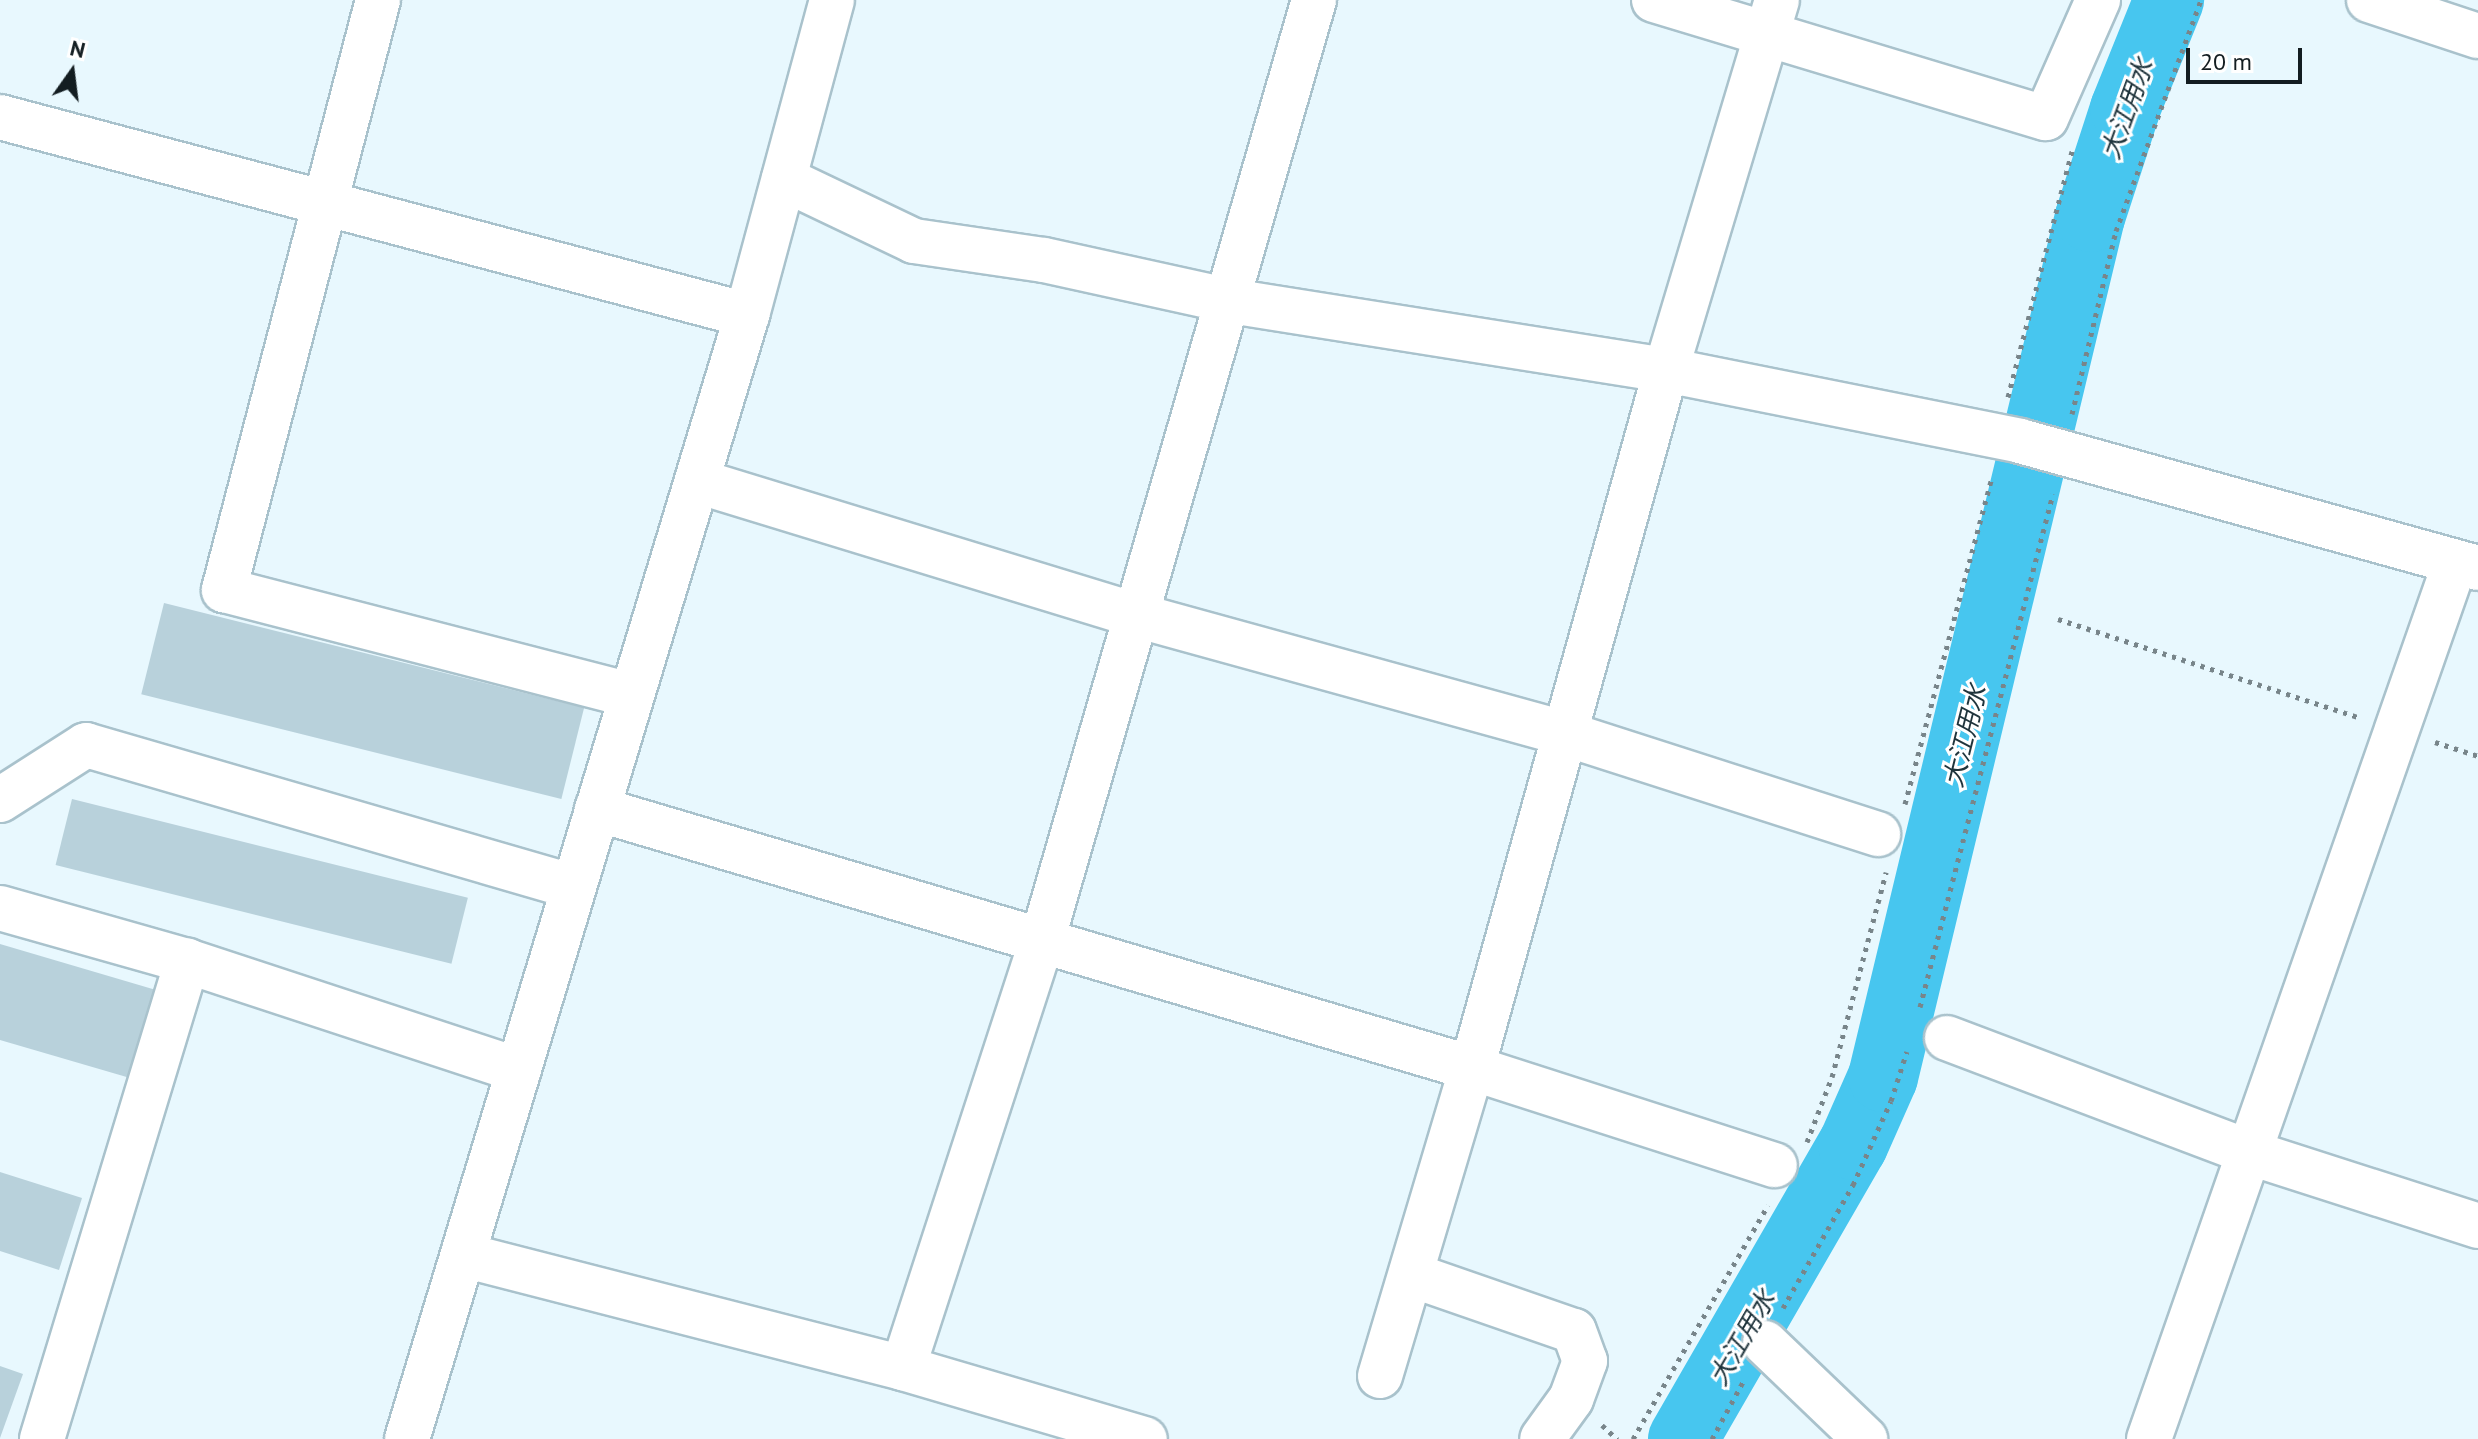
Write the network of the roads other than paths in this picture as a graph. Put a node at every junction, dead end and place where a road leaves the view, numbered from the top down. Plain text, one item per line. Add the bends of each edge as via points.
1 (378, 0) edge
2 (832, 0) edge
3 (1314, 0) edge
4 (1654, 0) edge
5 (2098, 0) edge
6 (2369, 0) edge
7 (1772, 16) edge
8 (2478, 36) edge
9 (0, 117) edge
10 (784, 179) junction
11 (325, 204) junction
12 (1230, 301) junction
13 (747, 315) junction
14 (1666, 370) junction
15 (697, 481) junction
16 (2466, 566) edge
17 (1139, 616) junction
18 (629, 695) junction
19 (1563, 733) junction
20 (0, 800) edge
21 (597, 809) junction
22 (1889, 837) road end
23 (574, 887) junction
24 (0, 908) edge
25 (1042, 941) junction
26 (187, 961) junction
27 (1926, 1030) road end
28 (1472, 1068) junction
29 (519, 1070) junction
30 (2248, 1152) junction
31 (1785, 1169) road end
32 (2478, 1226) edge
33 (463, 1255) junction
34 (1412, 1275) junction
35 (1765, 1343) road end
36 (903, 1368) junction
37 (1380, 1376) dead end
38 (1018, 1421) edge
39 (42, 1439) edge
40 (407, 1439) edge
41 (1145, 1439) edge
42 (1542, 1439) edge
43 (1865, 1439) edge
44 (2149, 1439) edge

1 - 11 street
2 - 10 street
3 - 12 street
4 - 7 street
5 - 7 street via 2046,118
6 - 8 street
7 - 14 street
9 - 11 street
10 - 12 street via 914,241 1044,260
10 - 13 street
11 - 13 street
11 - 18 street via 224,590
12 - 14 street
12 - 17 street
13 - 15 street
14 - 16 street via 2036,445
14 - 19 street
15 - 17 street
15 - 18 street
16 - 30 street via 2393,728
17 - 19 street
17 - 25 street
18 - 21 street
19 - 22 street
19 - 28 street
20 - 23 street via 86,745
21 - 23 street
21 - 25 street
23 - 29 street
24 - 26 street
25 - 28 street
25 - 36 street
26 - 29 street
26 - 39 street
27 - 30 street
28 - 31 street
28 - 34 street
29 - 33 street
30 - 32 street
30 - 44 street
33 - 36 street
33 - 40 street
34 - 37 street
34 - 42 street via 1574,1331 1585,1361 1571,1399
35 - 43 street
36 - 38 street
38 - 41 street

